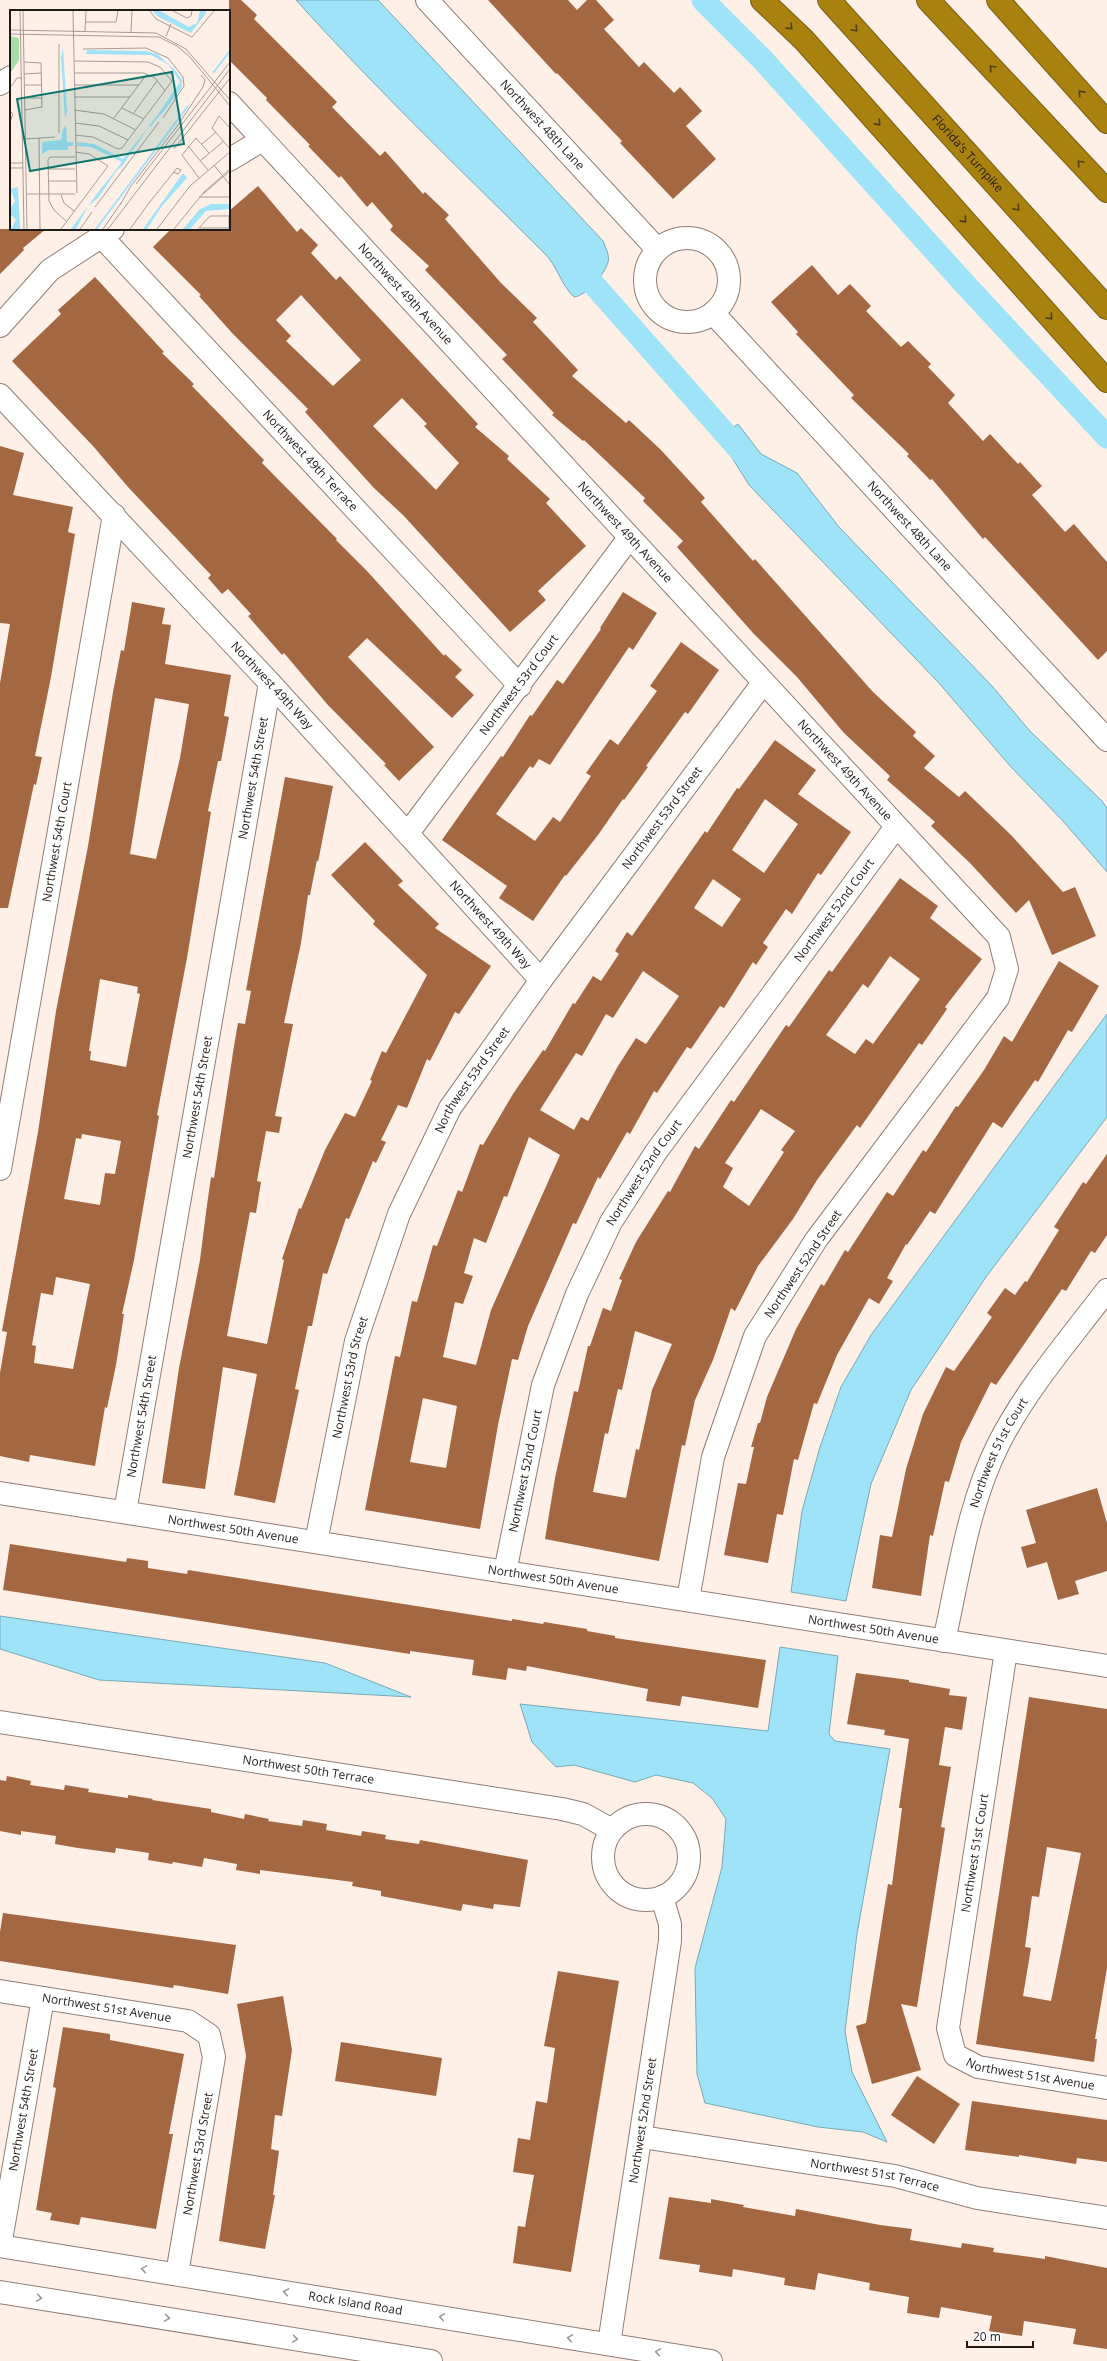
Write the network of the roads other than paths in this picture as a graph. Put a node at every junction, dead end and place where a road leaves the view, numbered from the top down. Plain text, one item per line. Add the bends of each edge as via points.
1 (427, 0) edge
2 (762, 0) edge
3 (829, 0) edge
4 (928, 0) edge
5 (998, 0) edge
6 (10, 79) edge
7 (0, 84) edge
8 (230, 104) edge
9 (1107, 122) edge
10 (262, 140) junction
11 (230, 159) edge
12 (1107, 191) edge
13 (107, 233) edge
14 (657, 249) junction
15 (1107, 308) edge
16 (713, 313) junction
17 (0, 326) edge
18 (1107, 381) edge
19 (0, 395) edge
20 (114, 515) junction
21 (629, 538) junction
22 (270, 683) junction
23 (763, 683) junction
24 (520, 686) junction
25 (1107, 740) edge
26 (895, 828) junction
27 (408, 833) junction
28 (1007, 969) joint
29 (541, 980) junction
30 (0, 1169) edge
31 (1107, 1290) edge
32 (0, 1493) edge
33 (125, 1512) junction
34 (316, 1542) junction
35 (504, 1572) junction
36 (688, 1600) junction
37 (944, 1641) junction
38 (1006, 1651) junction
39 (1107, 1666) edge
40 (0, 1722) edge
41 (612, 1830) junction
42 (662, 1897) junction
43 (0, 1992) edge
44 (43, 1998) junction
45 (209, 2035) joint
46 (955, 2055) joint
47 (1107, 2088) edge
48 (642, 2137) junction
49 (1107, 2218) edge
50 (0, 2246) edge
51 (177, 2274) junction
52 (0, 2292) edge
53 (608, 2344) junction
54 (432, 2361) edge
55 (711, 2361) edge

1 - 14 street, Northwest 48th Lane
2 -> 18 highway via 804,40
3 -> 15 highway, Florida's Turnpike
12 -> 4 highway
9 -> 5 highway
6 - 7 street
8 - 10 street, Northwest 49th Avenue
10 - 11 street
10 - 21 street, Northwest 49th Avenue
13 - 17 street via 50,270
13 - 24 street, Northwest 49th Terrace
14 - 16 street via 649,260 644,285 655,308 677,321 702,320
14 - 16 street via 668,242 695,238 708,243 718,252 726,263 729,276 728,290 722,303
16 - 25 street, Northwest 48th Lane
19 - 20 street, Northwest 49th Way
20 - 22 street, Northwest 49th Way
20 - 30 street, Northwest 54th Court
21 - 23 street, Northwest 49th Avenue
21 - 24 street, Northwest 53rd Court
22 - 27 street, Northwest 49th Way
22 - 33 street, Northwest 54th Street
23 - 26 street, Northwest 49th Avenue
23 - 29 street, Northwest 53rd Street
24 - 27 street, Northwest 53rd Court
26 - 28 street, Northwest 49th Avenue via 999,938
26 - 35 street, Northwest 52nd Court via 656,1152 611,1222 577,1294 543,1385
27 - 29 street, Northwest 49th Way
28 - 36 street, Northwest 52nd Street via 998,998 816,1240 754,1336 714,1457
29 - 34 street, Northwest 53rd Street via 450,1108 399,1214 356,1341
31 - 37 street, Northwest 51st Court via 1031,1391 999,1443 973,1507
32 - 33 street, Northwest 50th Avenue
33 - 34 street, Northwest 50th Avenue
34 - 35 street, Northwest 50th Avenue
35 - 36 street, Northwest 50th Avenue
36 - 37 street, Northwest 50th Avenue
37 - 38 street, Northwest 50th Avenue
38 - 39 street, Northwest 50th Avenue
38 - 46 street, Northwest 51st Court via 948,2028
40 - 41 street, Northwest 50th Terrace via 562,1809 583,1814
41 - 42 street via 603,1853 604,1866 612,1883 625,1895 637,1900
41 - 42 street via 622,1820 650,1814 664,1817 676,1826 684,1837 689,1851 688,1865 684,1879 674,1890
42 - 48 street, Northwest 52nd Street via 670,1924 670,1941
43 - 44 street, Northwest 51st Avenue
44 - 45 street, Northwest 51st Avenue via 188,2021
44 - 50 street, Northwest 54th Street
45 - 51 street, Northwest 53rd Street via 214,2057
46 - 47 street, Northwest 51st Avenue via 978,2068
48 - 49 street, Northwest 51st Terrace via 895,2176 977,2198
48 - 53 street, Northwest 52nd Street
51 -> 50 street, Rock Island Road
53 -> 51 street, Rock Island Road
52 -> 54 street
55 -> 53 street, Rock Island Road

